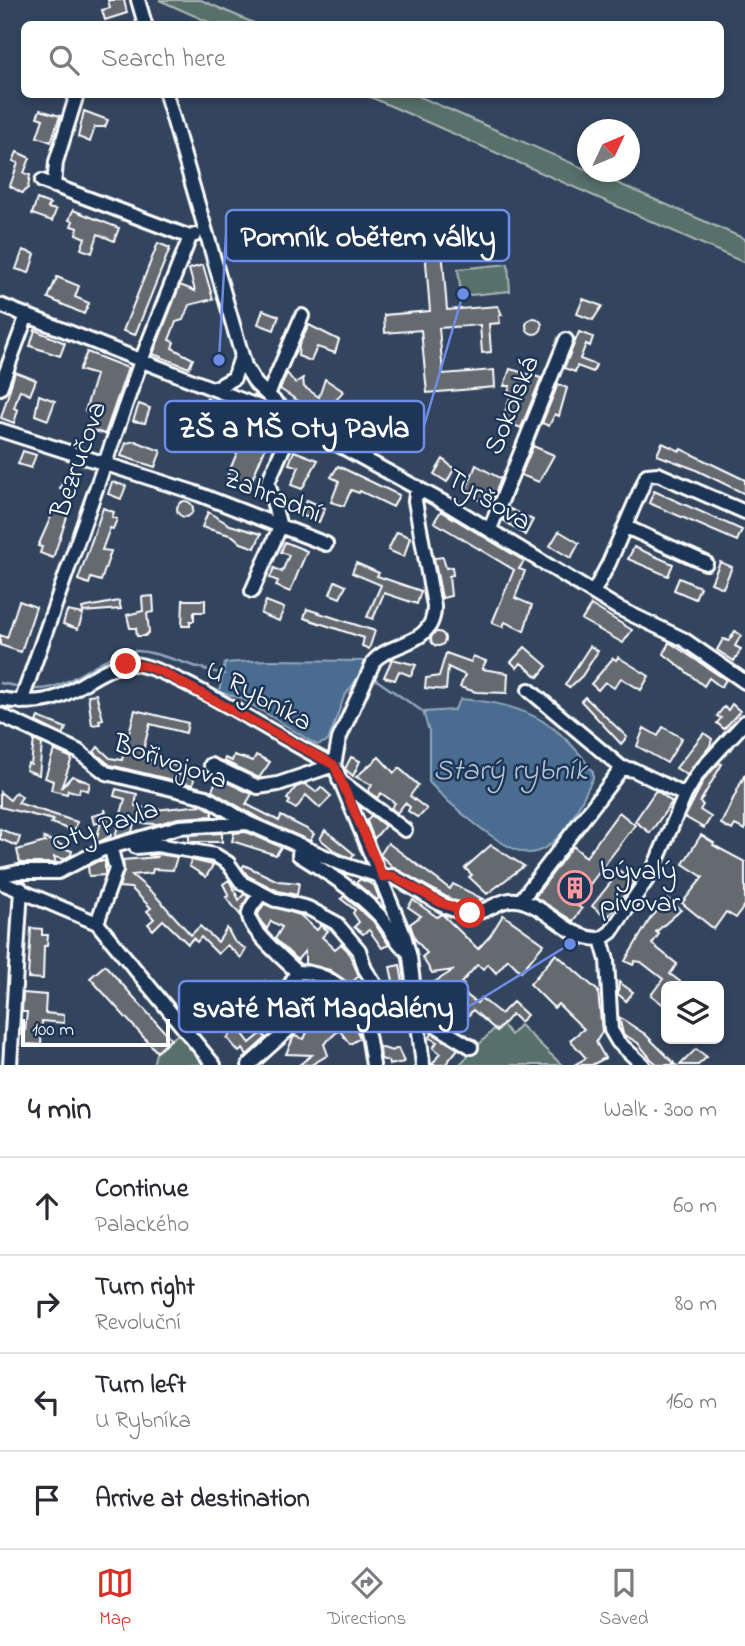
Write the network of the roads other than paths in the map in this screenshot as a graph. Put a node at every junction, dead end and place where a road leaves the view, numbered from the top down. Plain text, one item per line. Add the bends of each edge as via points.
1 (138, 0) edge
2 (144, 21) edge
3 (76, 98) edge
4 (167, 98) edge
5 (205, 232) junction
6 (190, 237) junction
7 (0, 305) edge
8 (27, 315) junction
9 (302, 316) dead end
10 (566, 340) dead end
11 (241, 357) junction
12 (141, 361) junction
13 (0, 388) edge
14 (214, 389) junction
15 (268, 395) junction
16 (295, 421) junction
17 (0, 430) edge
18 (106, 462) junction
19 (417, 487) junction
20 (745, 512) edge
21 (280, 527) junction
22 (626, 527) junction
23 (490, 529) junction
24 (326, 544) dead end
25 (706, 563) dead end
26 (252, 591) dead end
27 (593, 593) junction
28 (745, 682) edge
29 (528, 690) dead end
30 (0, 699) edge
31 (21, 702) junction
32 (0, 715) edge
33 (745, 722) edge
34 (211, 765) dead end
35 (334, 765) junction
36 (622, 768) junction
37 (339, 780) junction
38 (685, 795) junction
39 (248, 823) junction
40 (405, 830) dead end
41 (300, 845) junction
42 (111, 849) junction
43 (0, 876) edge
44 (383, 877) junction
45 (0, 882) edge
46 (21, 889) junction
47 (261, 894) junction
48 (521, 900) junction
49 (97, 923) junction
50 (601, 939) junction
51 (409, 952) junction
52 (297, 971) junction
53 (344, 993) junction
54 (0, 996) edge
55 (15, 997) junction
56 (362, 1014) junction
57 (417, 1014) junction
58 (301, 1018) junction
59 (471, 1046) dead end
60 (10, 1065) edge
61 (214, 1065) edge
62 (249, 1065) edge
63 (373, 1065) edge
64 (423, 1065) edge
65 (643, 1065) edge

1 - 2 street
3 - 6 street via 48,183
4 - 5 street
5 - 6 street
5 - 11 street
6 - 12 street, Bezručova
7 - 8 street, Tyršova
8 - 12 street, Tyršova
8 - 13 street
9 - 15 street
10 - 23 street, Sokolská
11 - 14 street via 234,378
11 - 15 street
12 - 14 street, Tyršova
12 - 18 street, Bezručova
14 - 16 street, Tyršova
15 - 16 street
16 - 19 street, Tyršova
16 - 21 street via 268,482
17 - 18 street, Zahradní
18 - 21 street, Zahradní
18 - 31 street, Bezručova
19 - 23 street, Tyršova
19 - 35 street via 415,501 433,617 410,643 374,661 340,739
20 - 22 street via 654,473 645,478
21 - 24 street, Zahradní
21 - 26 street
22 - 25 street
22 - 27 street
23 - 27 street, Tyršova
27 - 28 street, Tyršova via 637,619 677,635
29 - 36 street
30 - 31 street, U Rybníka
31 - 35 street, U Rybníka via 55,698 119,666 145,666
32 - 39 street, Bořivojova via 81,752 109,774 206,797
33 - 38 street via 708,759
34 - 35 street via 258,787 278,785
35 - 37 street
36 - 38 street
36 - 48 street
37 - 40 street
37 - 44 street
38 - 50 street via 652,872 611,932
39 - 41 street, Oty Pavla
39 - 42 street, Oty Pavla via 179,827
41 - 44 street, Oty Pavla
41 - 51 street via 299,855 355,893
42 - 43 street, Oty Pavla via 58,872
42 - 47 street via 150,845 211,853 224,859 240,880
42 - 49 street via 116,869
44 - 48 street, Oty Pavla via 392,876 462,912 475,912 506,899
44 - 51 street
45 - 46 street
46 - 49 street
46 - 55 street
47 - 52 street via 249,918
47 - 56 street via 332,919 357,948 381,994
48 - 50 street via 574,932
49 - 61 street
50 - 65 street via 607,960 611,1030
51 - 57 street
52 - 53 street via 325,975
52 - 58 street via 286,995
53 - 56 street
53 - 58 street via 312,1022
54 - 55 street
55 - 60 street
56 - 63 street
57 - 59 street
57 - 64 street
58 - 62 street

